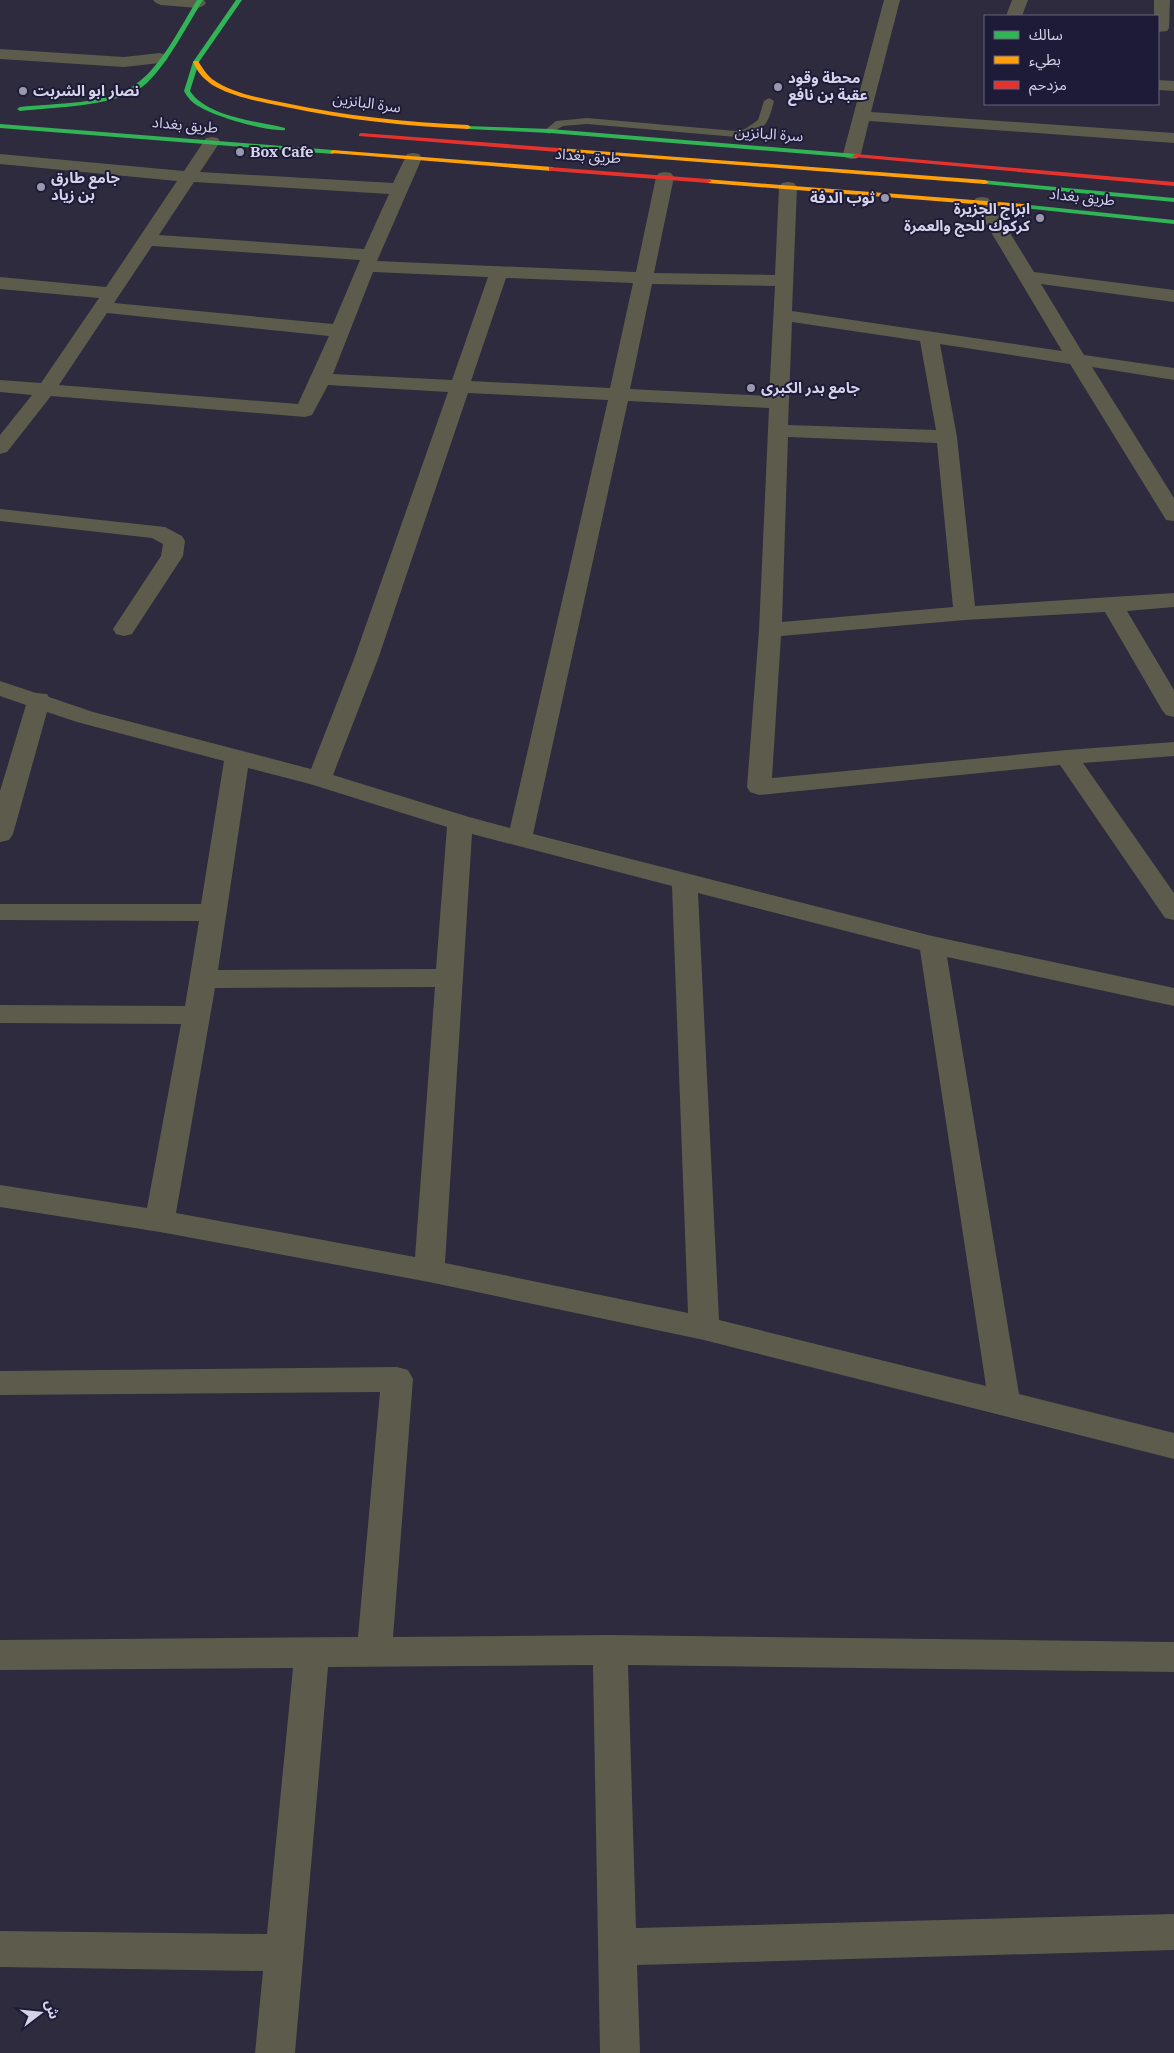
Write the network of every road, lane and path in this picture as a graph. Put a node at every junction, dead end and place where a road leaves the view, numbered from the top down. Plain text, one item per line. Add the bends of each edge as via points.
1 (160, 0) edge
2 (239, 0) edge
3 (892, 0) edge
4 (1020, 0) edge
5 (1162, 0) edge
6 (199, 1) edge
7 (1014, 15) edge
8 (1164, 28) edge
9 (0, 54) edge
10 (160, 58) junction
11 (187, 61) junction
12 (1159, 85) edge
13 (1174, 86) edge
14 (768, 101) dead end
15 (7, 108) dead end
16 (20, 108) junction
17 (88, 114) dead end
18 (862, 116) junction
19 (215, 124) dead end
20 (0, 126) edge
21 (548, 131) junction
22 (352, 134) dead end
23 (1174, 138) edge
24 (212, 142) junction
25 (845, 154) junction
26 (413, 158) junction
27 (0, 159) edge
28 (918, 160) junction
29 (918, 176) junction
30 (189, 177) junction
31 (665, 177) junction
32 (1174, 184) edge
33 (788, 187) junction
34 (400, 189) junction
35 (1174, 200) edge
36 (982, 202) junction
37 (1174, 222) edge
38 (146, 240) junction
39 (369, 261) junction
40 (499, 272) junction
41 (1028, 277) junction
42 (643, 278) junction
43 (784, 281) junction
44 (0, 283) edge
45 (1174, 296) edge
46 (106, 300) junction
47 (783, 315) junction
48 (340, 330) junction
49 (929, 338) junction
50 (1078, 361) junction
51 (1174, 374) edge
52 (321, 380) junction
53 (0, 386) edge
54 (459, 387) junction
55 (46, 390) junction
56 (618, 395) junction
57 (779, 403) junction
58 (778, 431) junction
59 (947, 437) junction
60 (0, 448) edge
61 (1174, 514) edge
62 (0, 515) edge
63 (1174, 600) edge
64 (1112, 606) junction
65 (966, 613) junction
66 (124, 630) dead end
67 (770, 630) junction
68 (0, 688) edge
69 (38, 699) junction
70 (1174, 710) edge
71 (1174, 749) edge
72 (1067, 757) junction
73 (237, 758) junction
74 (319, 779) junction
75 (460, 823) junction
76 (0, 834) edge
77 (520, 838) junction
78 (685, 880) junction
79 (0, 912) edge
80 (1174, 912) edge
81 (212, 913) junction
82 (932, 944) junction
83 (449, 978) junction
84 (203, 979) junction
85 (1174, 997) edge
86 (0, 1014) edge
87 (197, 1015) junction
88 (0, 1196) edge
89 (160, 1220) junction
90 (428, 1271) junction
91 (704, 1328) junction
92 (0, 1383) edge
93 (1005, 1404) junction
94 (1174, 1446) edge
95 (610, 1650) junction
96 (312, 1651) junction
97 (374, 1651) junction
98 (0, 1655) edge
99 (1174, 1657) edge
100 (1174, 1932) edge
101 (618, 1947) junction
102 (0, 1949) edge
103 (285, 1953) junction
104 (275, 2053) edge
105 (620, 2053) edge

1 - 6 street
2 - 11 main road
3 - 18 street
4 - 7 street
5 - 8 street
6 - 10 main road
9 - 10 street via 124,62
10 - 11 main road
10 - 16 main road via 150,75 138,87 127,92 93,101
11 - 19 main road, طريق بغداد via 187,91 190,98 200,105 288,129
11 - 21 main road, سرة البانزين via 205,77 244,96 295,107 391,122
12 - 13 street
14 - 21 lane, سرة البانزين via 763,122 749,131 736,134 587,121 560,123
15 - 16 main road
16 - 17 main road
18 - 23 street via 1003,118
18 - 25 street
20 - 24 main road, طريق بغداد
21 - 25 main road, سرة البانزين
22 - 29 main road, طريق بغداد
24 - 26 main road, طريق بغداد
24 - 30 street
25 - 28 main road, سرة البانزين
26 - 31 main road, طريق بغداد
26 - 34 street
27 - 30 street
28 - 29 main road
28 - 32 main road, سرة البانزين
29 - 35 main road, طريق بغداد
30 - 34 street
30 - 38 street
31 - 33 main road, طريق بغداد
31 - 42 street
33 - 36 main road, طريق بغداد
33 - 43 street
34 - 39 street
36 - 37 main road, طريق بغداد
36 - 41 street
38 - 39 street
38 - 46 street
39 - 40 street
39 - 48 street
40 - 42 street
40 - 54 street
41 - 45 street
41 - 50 street
42 - 43 street
42 - 56 street
43 - 47 street
44 - 46 street
46 - 48 street
46 - 55 street
47 - 49 street
47 - 57 street
48 - 52 street
49 - 50 street
49 - 59 street
50 - 51 street
50 - 61 street
52 - 54 street
52 - 55 street via 305,412
53 - 55 street
54 - 56 street
54 - 74 street via 366,659
55 - 60 street
56 - 57 street
56 - 77 street
57 - 58 street
58 - 59 street
58 - 67 street
59 - 65 street
62 - 66 street via 157,532 174,541 172,556
63 - 64 street
64 - 65 street
64 - 70 street
65 - 67 street
67 - 72 street via 759,787
68 - 69 street
69 - 73 street via 85,717
69 - 76 street
71 - 72 street
72 - 80 street
73 - 74 street
73 - 81 street
74 - 75 street
75 - 77 street
75 - 83 street
77 - 78 street
78 - 82 street
78 - 91 street
79 - 81 street
81 - 84 street
82 - 85 street
82 - 93 street
83 - 84 street
83 - 90 street
84 - 87 street
86 - 87 street
87 - 89 street
88 - 89 street
89 - 90 street
90 - 91 street
91 - 93 street
92 - 97 street via 397,1379
93 - 94 street
95 - 97 street
95 - 99 street
95 - 101 street
96 - 97 street
96 - 98 street
96 - 103 street
100 - 101 street
101 - 105 street
102 - 103 street
103 - 104 street

